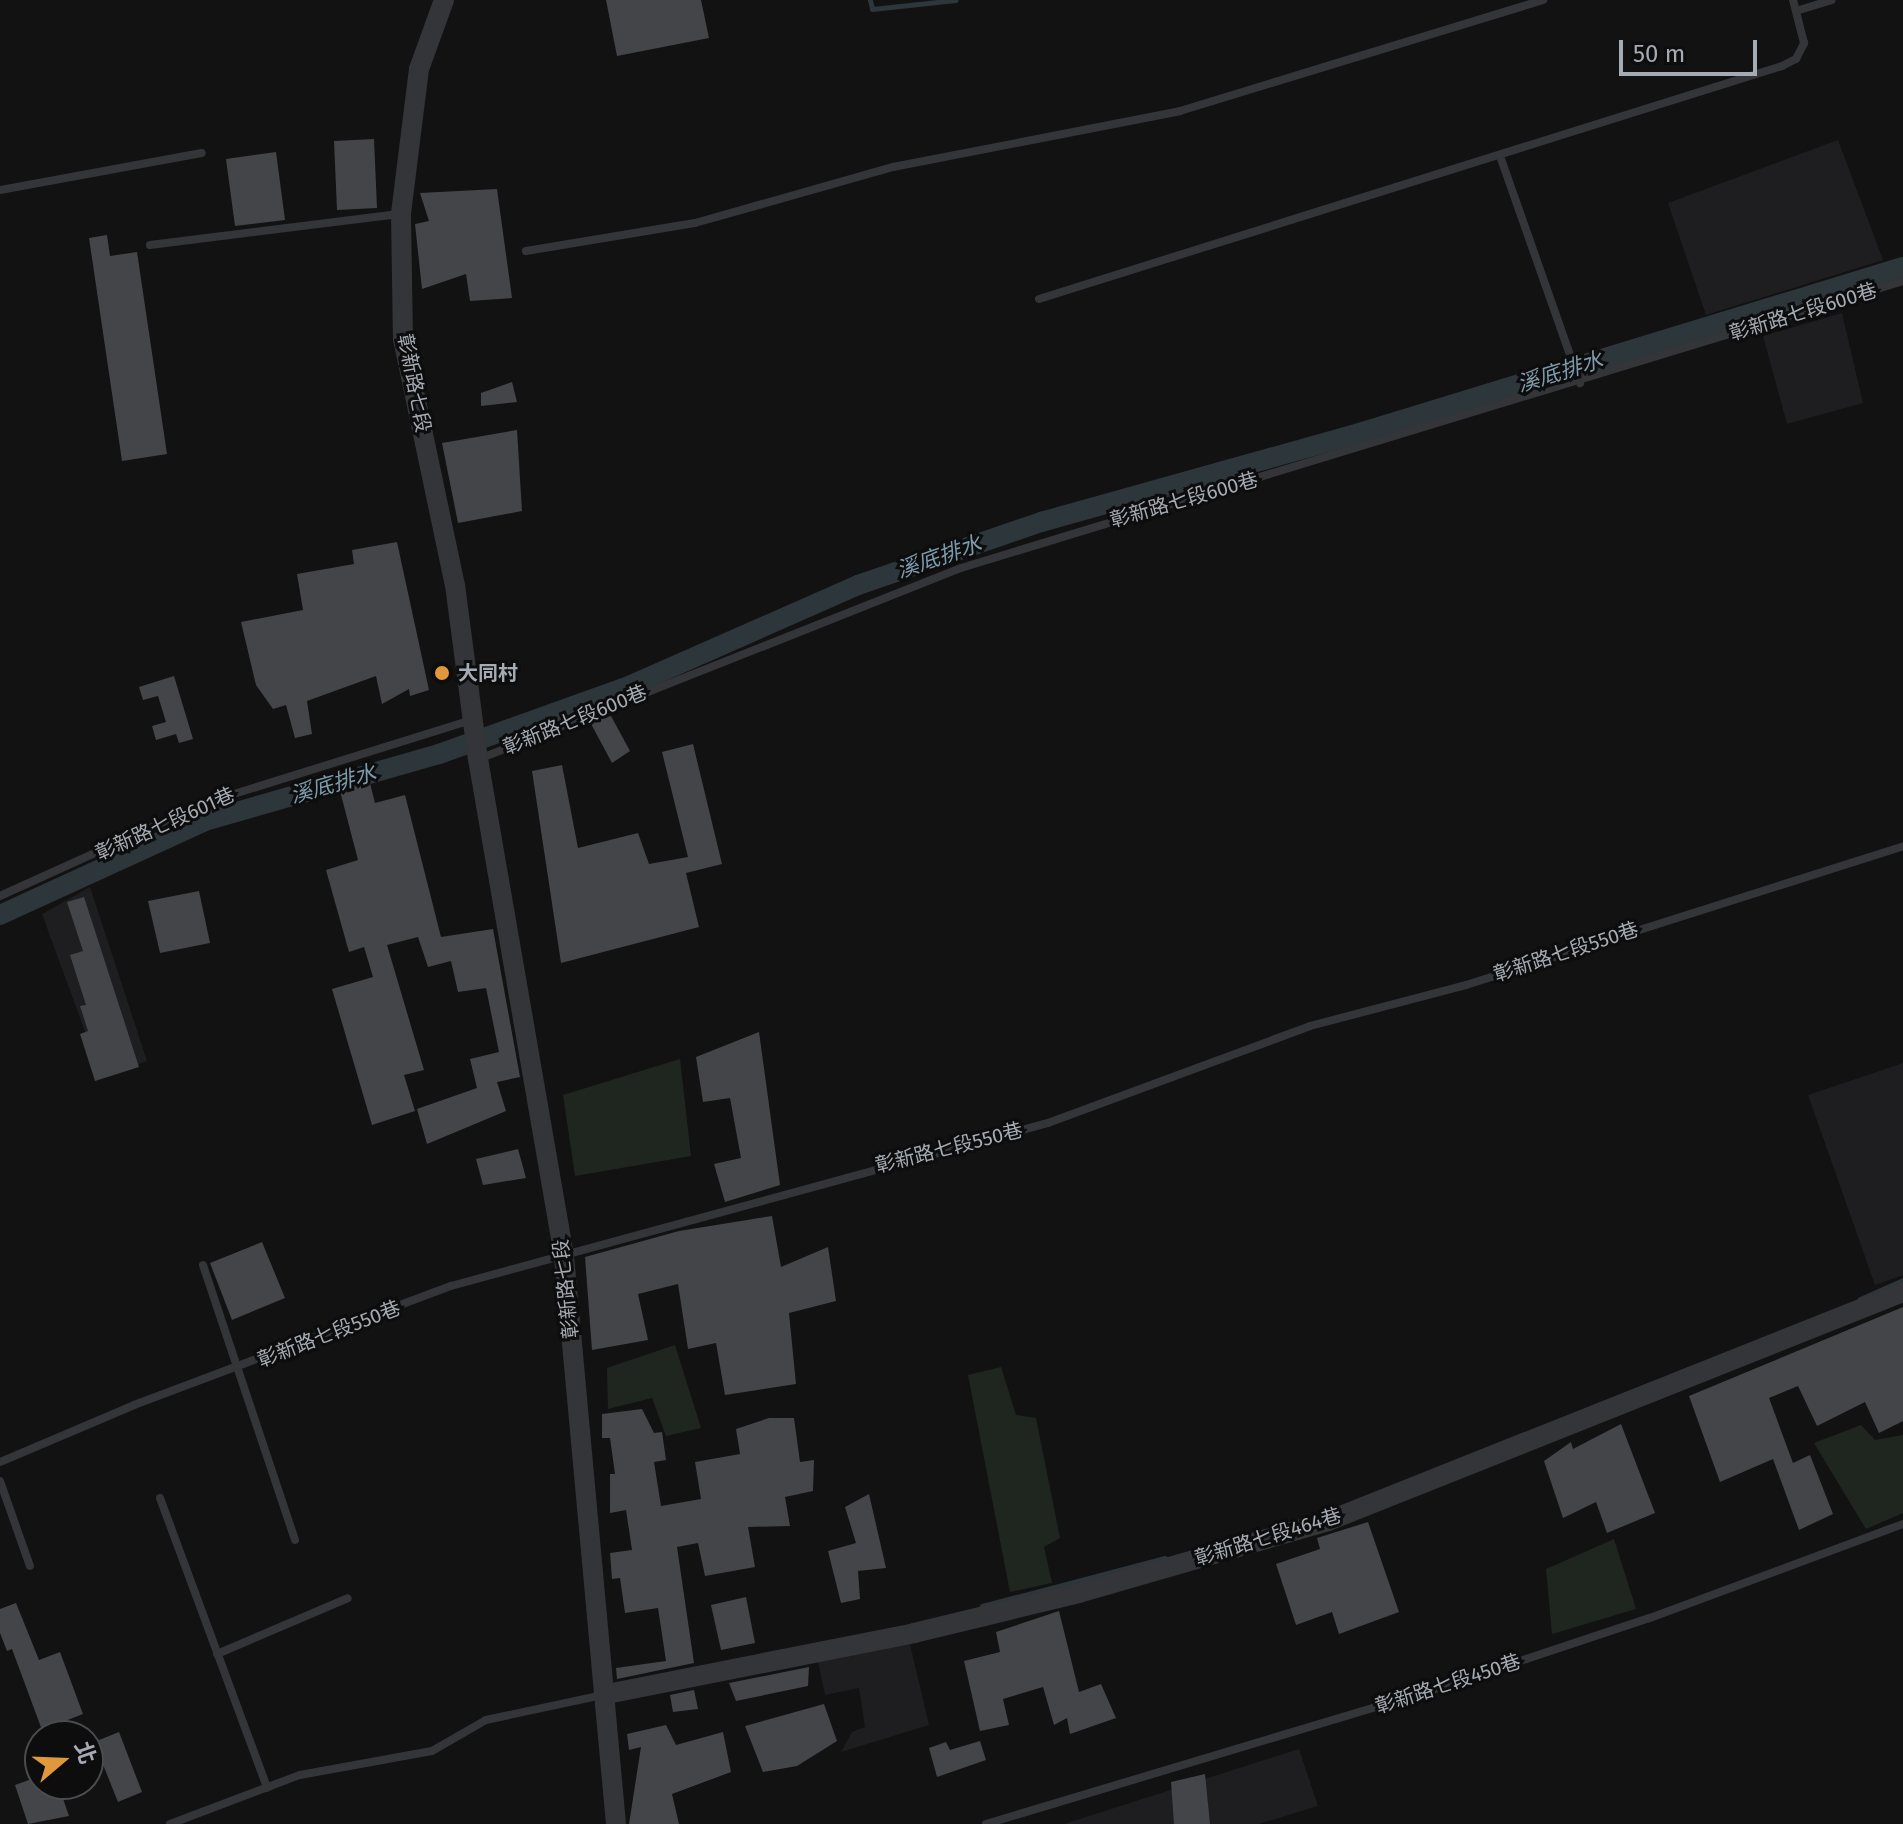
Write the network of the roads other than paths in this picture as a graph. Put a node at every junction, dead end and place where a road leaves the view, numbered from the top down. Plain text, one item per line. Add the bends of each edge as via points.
1 (444, 0) edge
2 (1543, 0) edge
3 (1793, 0) edge
4 (1831, 0) edge
5 (1796, 11) junction
6 (202, 153) dead end
7 (1500, 156) junction
8 (0, 190) edge
9 (401, 214) junction
10 (150, 245) dead end
11 (526, 251) dead end
12 (1903, 281) edge
13 (1039, 299) dead end
14 (1580, 383) junction
15 (472, 720) junction
16 (478, 759) junction
17 (1903, 846) edge
18 (0, 896) edge
19 (564, 1256) junction
20 (203, 1265) dead end
21 (1903, 1292) edge
22 (236, 1369) junction
23 (0, 1462) edge
24 (0, 1481) edge
25 (160, 1498) dead end
26 (1903, 1524) edge
27 (295, 1540) dead end
28 (30, 1566) dead end
29 (348, 1598) dead end
30 (217, 1654) junction
31 (607, 1694) junction
32 (267, 1788) junction
33 (170, 1824) edge
34 (616, 1824) edge
35 (986, 1824) edge

1 - 9 street, 彰新路七段 via 419,69
2 - 11 lane via 1180,111 893,167 695,223
3 - 5 lane
4 - 5 lane
5 - 7 lane via 1804,43 1796,59 1782,66
6 - 8 lane
7 - 13 lane
7 - 14 lane
9 - 10 lane
9 - 15 street, 彰新路七段 via 403,339 455,585
12 - 14 lane, 彰新路七段600巷
14 - 16 lane, 彰新路七段600巷 via 961,568
15 - 16 street, 彰新路七段
15 - 18 lane, 彰新路七段601巷 via 205,803
16 - 19 street, 彰新路七段
17 - 19 lane, 彰新路七段550巷 via 1466,985 1310,1026 1048,1123 798,1187
19 - 22 lane, 彰新路七段550巷 via 451,1286
19 - 31 street, 彰新路七段
20 - 22 lane
21 - 31 street, 彰新路七段464巷 via 1328,1521 1079,1593 914,1633
22 - 23 lane, 彰新路七段550巷
22 - 27 lane
24 - 28 lane
25 - 30 lane
26 - 35 lane, 彰新路七段450巷 via 1457,1683
29 - 30 lane
30 - 32 lane
31 - 32 lane via 486,1720 432,1751 300,1775
31 - 34 street, 彰新路七段
32 - 33 lane

